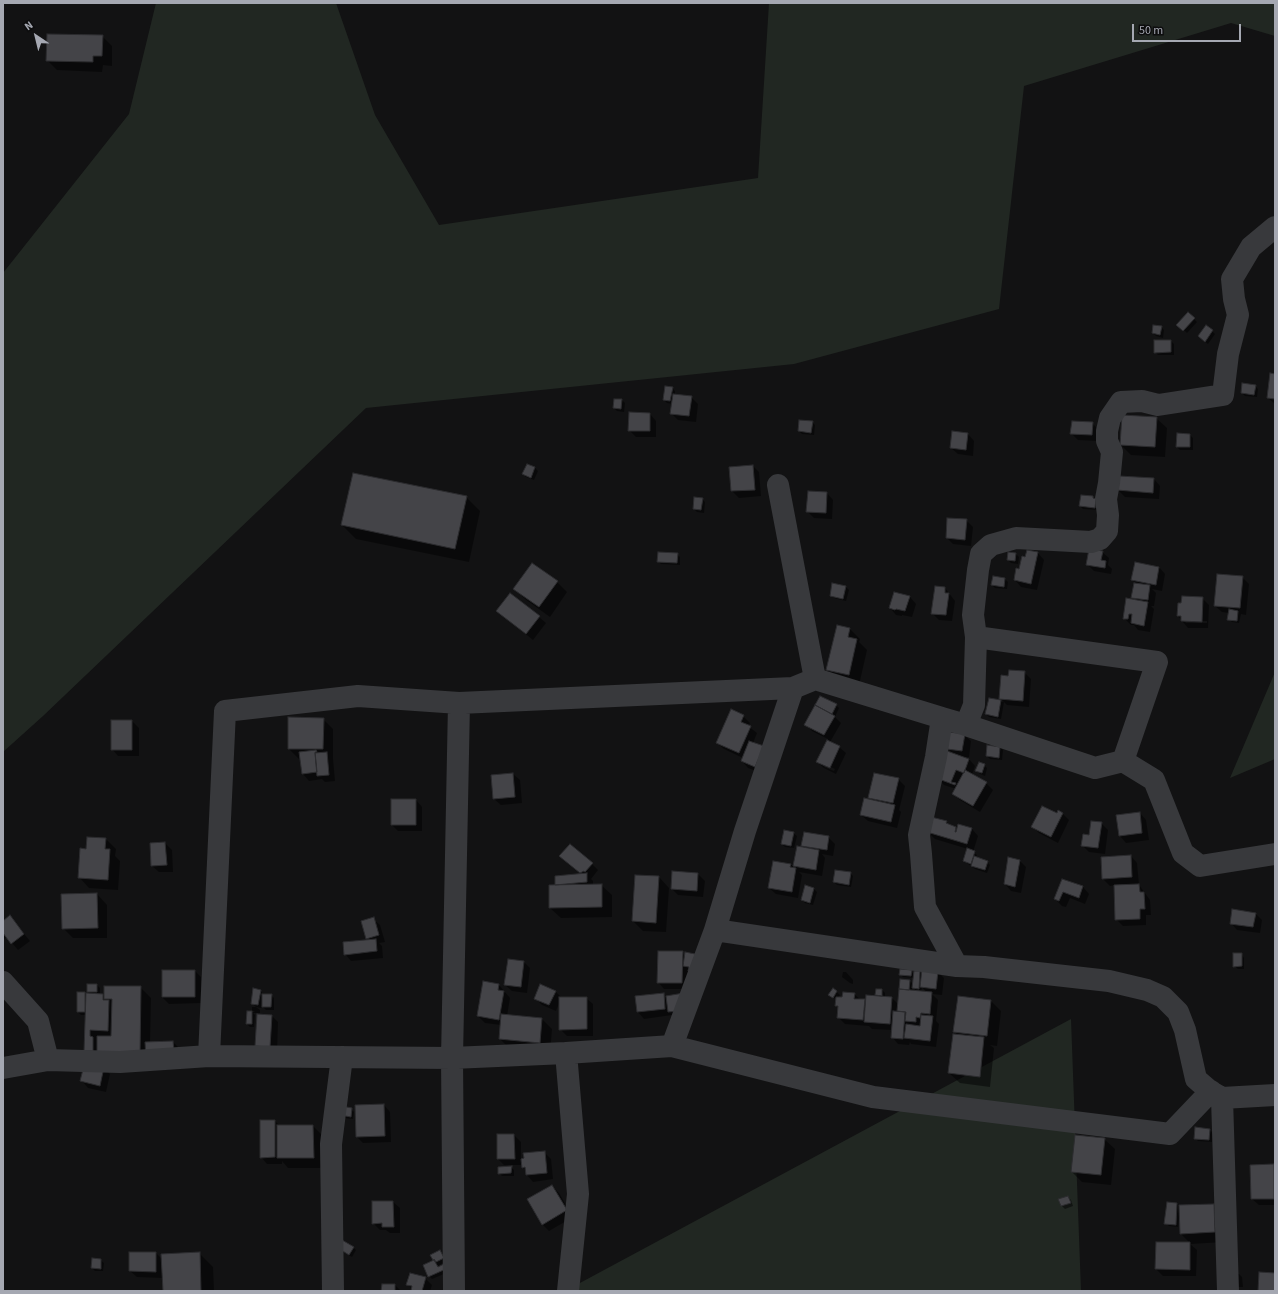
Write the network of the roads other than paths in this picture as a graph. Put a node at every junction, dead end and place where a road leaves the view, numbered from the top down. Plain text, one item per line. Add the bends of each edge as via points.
1 (1275, 227) edge
2 (778, 486) dead end
3 (976, 636) junction
4 (815, 679) junction
5 (793, 688) junction
6 (459, 703) junction
7 (942, 718) junction
8 (966, 725) junction
9 (1123, 762) junction
10 (1275, 854) edge
11 (715, 930) junction
12 (957, 966) junction
13 (3, 982) edge
14 (672, 1046) junction
15 (566, 1053) junction
16 (210, 1056) junction
17 (342, 1057) junction
18 (452, 1058) junction
19 (48, 1060) junction
20 (3, 1068) edge
21 (1217, 1095) junction
22 (1275, 1095) edge
23 (333, 1291) edge
24 (454, 1291) edge
25 (568, 1291) edge
26 (1228, 1291) edge

1 - 3 street via 1251,247 1232,279 1238,315 1228,354 1223,395 1158,405 1142,401 1121,402 1110,418 1107,431 1107,441 1112,452 1106,499 1107,531 1100,539 1091,542 1016,538 991,545 981,554 978,570 973,615
2 - 4 street
3 - 8 street via 974,705
3 - 9 street via 1157,662
4 - 5 street
4 - 7 street
5 - 6 street
5 - 11 street
6 - 16 street via 358,696 225,711
6 - 18 street
7 - 8 street
7 - 12 street via 919,835 925,907
8 - 9 street via 1095,768
9 - 10 street via 1154,780 1183,853 1200,866
11 - 12 street
11 - 14 street
12 - 21 street via 1109,981 1147,990 1163,997 1178,1012 1185,1030 1196,1079
13 - 19 street via 38,1022
14 - 15 street
14 - 21 street via 873,1097 1170,1134
15 - 18 street
15 - 25 street via 578,1194
16 - 17 street
16 - 19 street via 120,1062
17 - 18 street
17 - 23 street via 330,1144
18 - 24 street
19 - 20 street
21 - 22 street
21 - 26 street

